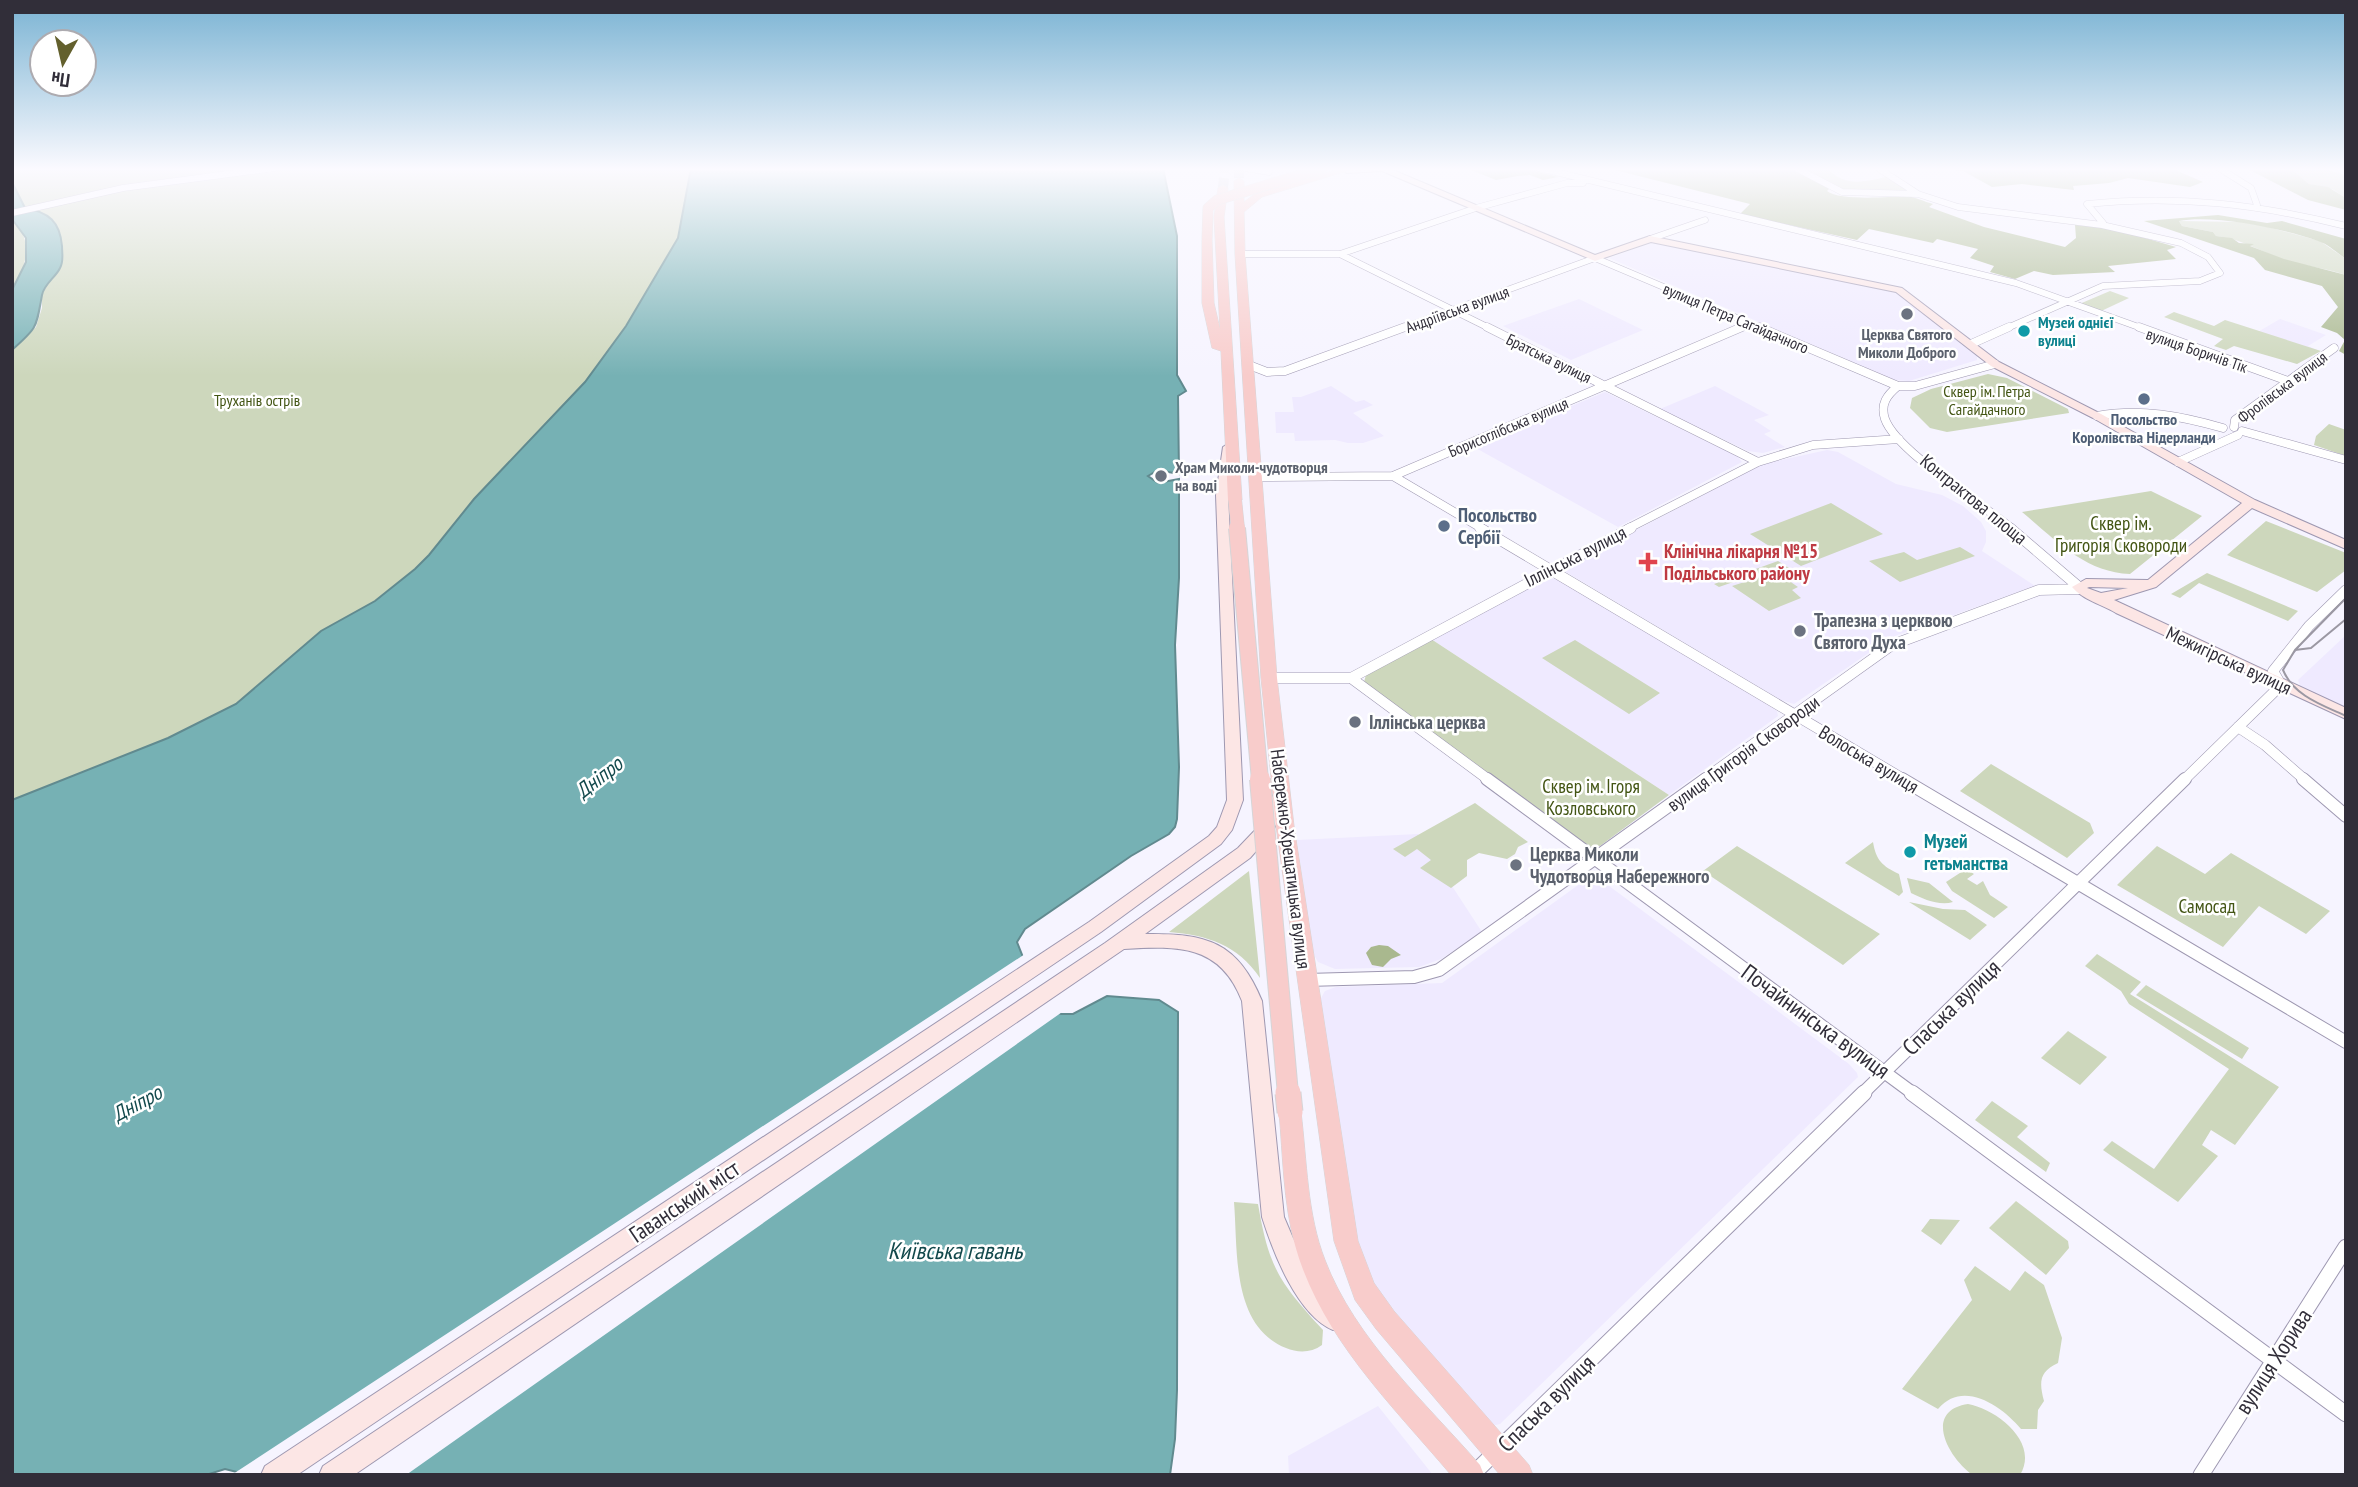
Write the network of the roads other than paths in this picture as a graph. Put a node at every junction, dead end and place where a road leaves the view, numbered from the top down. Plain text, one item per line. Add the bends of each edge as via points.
1 (1207, 237) edge
2 (1220, 237) edge
3 (1240, 237) edge
4 (1389, 237) edge
5 (1546, 237) edge
6 (1655, 237) edge
7 (1830, 237) edge
8 (2160, 237) edge
9 (1650, 239) junction
10 (1240, 254) junction
11 (1340, 254) junction
12 (1595, 258) junction
13 (2066, 303) junction
14 (1454, 311) junction
15 (1750, 324) junction
16 (1970, 344) junction
17 (2334, 348) dead end
18 (1995, 364) junction
19 (1249, 365) junction
20 (1227, 375) junction
21 (2288, 382) junction
22 (1605, 386) junction
23 (1898, 386) junction
24 (2097, 416) junction
25 (1232, 430) junction
26 (2233, 432) junction
27 (1899, 439) junction
28 (2346, 460) edge
29 (1758, 462) junction
30 (2178, 462) junction
31 (1393, 476) junction
32 (1255, 477) junction
33 (2251, 503) junction
34 (2346, 545) edge
35 (1550, 569) junction
36 (2151, 584) junction
37 (2083, 586) junction
38 (2346, 590) edge
39 (2107, 599) junction
40 (1269, 678) junction
41 (1351, 678) junction
42 (2280, 684) junction
43 (2346, 714) edge
44 (1795, 715) junction
45 (2238, 727) junction
46 (1281, 795) junction
47 (2346, 816) edge
48 (1596, 858) junction
49 (2077, 883) junction
50 (1118, 944) junction
51 (1307, 980) junction
52 (2346, 1042) edge
53 (1885, 1072) junction
54 (2346, 1247) edge
55 (1357, 1341) junction
56 (2273, 1360) junction
57 (2346, 1415) edge
58 (1498, 1451) junction
59 (274, 1475) edge
60 (332, 1475) edge
61 (1471, 1475) edge
62 (1519, 1475) edge
63 (2201, 1475) edge

1 - 20 main road, bridge via 1208,303
2 - 20 main road, Набережно-Хрещатицька вулиця
3 - 10 main road, Набережно-Хрещатицька вулиця
4 - 11 street
5 - 12 main road, вулиця Петра Сагайдачного
6 - 9 street, Андріївська вулиця
7 - 13 street, вулиця Боричів Тік via 2016,283
8 - 13 street via 2212,260 2220,273 2200,281 2103,286
9 - 12 main road, Андріївська вулиця
9 - 16 main road via 1893,288
10 - 11 street
10 - 19 main road, Набережно-Хрещатицька вулиця
11 - 14 street, Братська вулиця
12 - 14 street, Андріївська вулиця
12 - 15 street, вулиця Петра Сагайдачного
13 - 16 street
13 - 21 street, вулиця Боричів Тік
14 - 19 street, Андріївська вулиця via 1285,371 1267,372
14 - 22 street, Братська вулиця
15 - 22 street, Борисоглібська вулиця
15 - 23 street, вулиця Петра Сагайдачного
16 - 18 main road
17 - 21 street, Фролівська вулиця
18 - 23 street via 1915,386
18 - 24 main road
19 - 32 main road, Набережно-Хрещатицька вулиця
20 - 25 main road, Набережно-Хрещатицька вулиця
21 - 26 street, Фролівська вулиця via 2235,420
22 - 29 street, Братська вулиця
22 - 31 street, Борисоглібська вулиця
23 - 27 street, Контрактова площа via 1882,404 1886,422
24 - 26 street via 2137,410 2177,415
24 - 30 main road
25 - 55 main road, Набережно-Хрещатицька вулиця, bridge via 1290,1112 1307,1244 1324,1289
25 - 59 main road, Гаванський міст via 1222,495 1235,800 1224,830 1095,927
26 - 28 street
26 - 30 street via 2223,444
27 - 29 street, Іллінська вулиця via 1841,441
27 - 37 street, Контрактова площа
29 - 35 street, Іллінська вулиця
30 - 33 main road
31 - 32 street, Борисоглібська вулиця
31 - 35 street, Волоська вулиця
32 - 40 main road, Набережно-Хрещатицька вулиця
33 - 34 main road
33 - 36 main road
35 - 41 street, Іллінська вулиця
35 - 44 street, Волоська вулиця
36 - 37 main road
36 - 39 main road
37 - 39 main road, Межигірська вулиця via 2088,595
37 - 44 street, вулиця Григорія Сковороди via 2039,590 1899,641
38 - 42 street via 2273,671
39 - 42 main road, Межигірська вулиця
40 - 41 street
40 - 46 main road, Набережно-Хрещатицька вулиця
41 - 48 street, Почайнинська вулиця
42 - 43 main road, Межигірська вулиця
42 - 45 street, Спаська вулиця
44 - 48 street, вулиця Григорія Сковороди
44 - 49 street, Волоська вулиця
45 - 47 street
45 - 49 street, Спаська вулиця
46 - 50 main road, Гаванський міст via 1266,829 1244,853
46 - 51 main road, Набережно-Хрещатицька вулиця
48 - 51 street, вулиця Григорія Сковороди via 1438,970 1414,977
48 - 53 street, Почайнинська вулиця
49 - 52 street, Волоська вулиця
49 - 53 street, Спаська вулиця
50 - 55 main road via 1190,943 1227,959 1240,970 1252,1001 1273,1217 1282,1248 1311,1297
50 - 60 main road, Гаванський міст
51 - 58 main road, Набережно-Хрещатицька вулиця via 1346,1241 1355,1270 1385,1320
53 - 56 street, Почайнинська вулиця
53 - 58 street, Спаська вулиця
54 - 56 street, вулиця Хорива
55 - 61 main road, Набережно-Хрещатицька вулиця
56 - 57 street, Почайнинська вулиця
56 - 63 street, вулиця Хорива
58 - 61 street, Спаська вулиця
58 - 62 main road, Набережно-Хрещатицька вулиця

